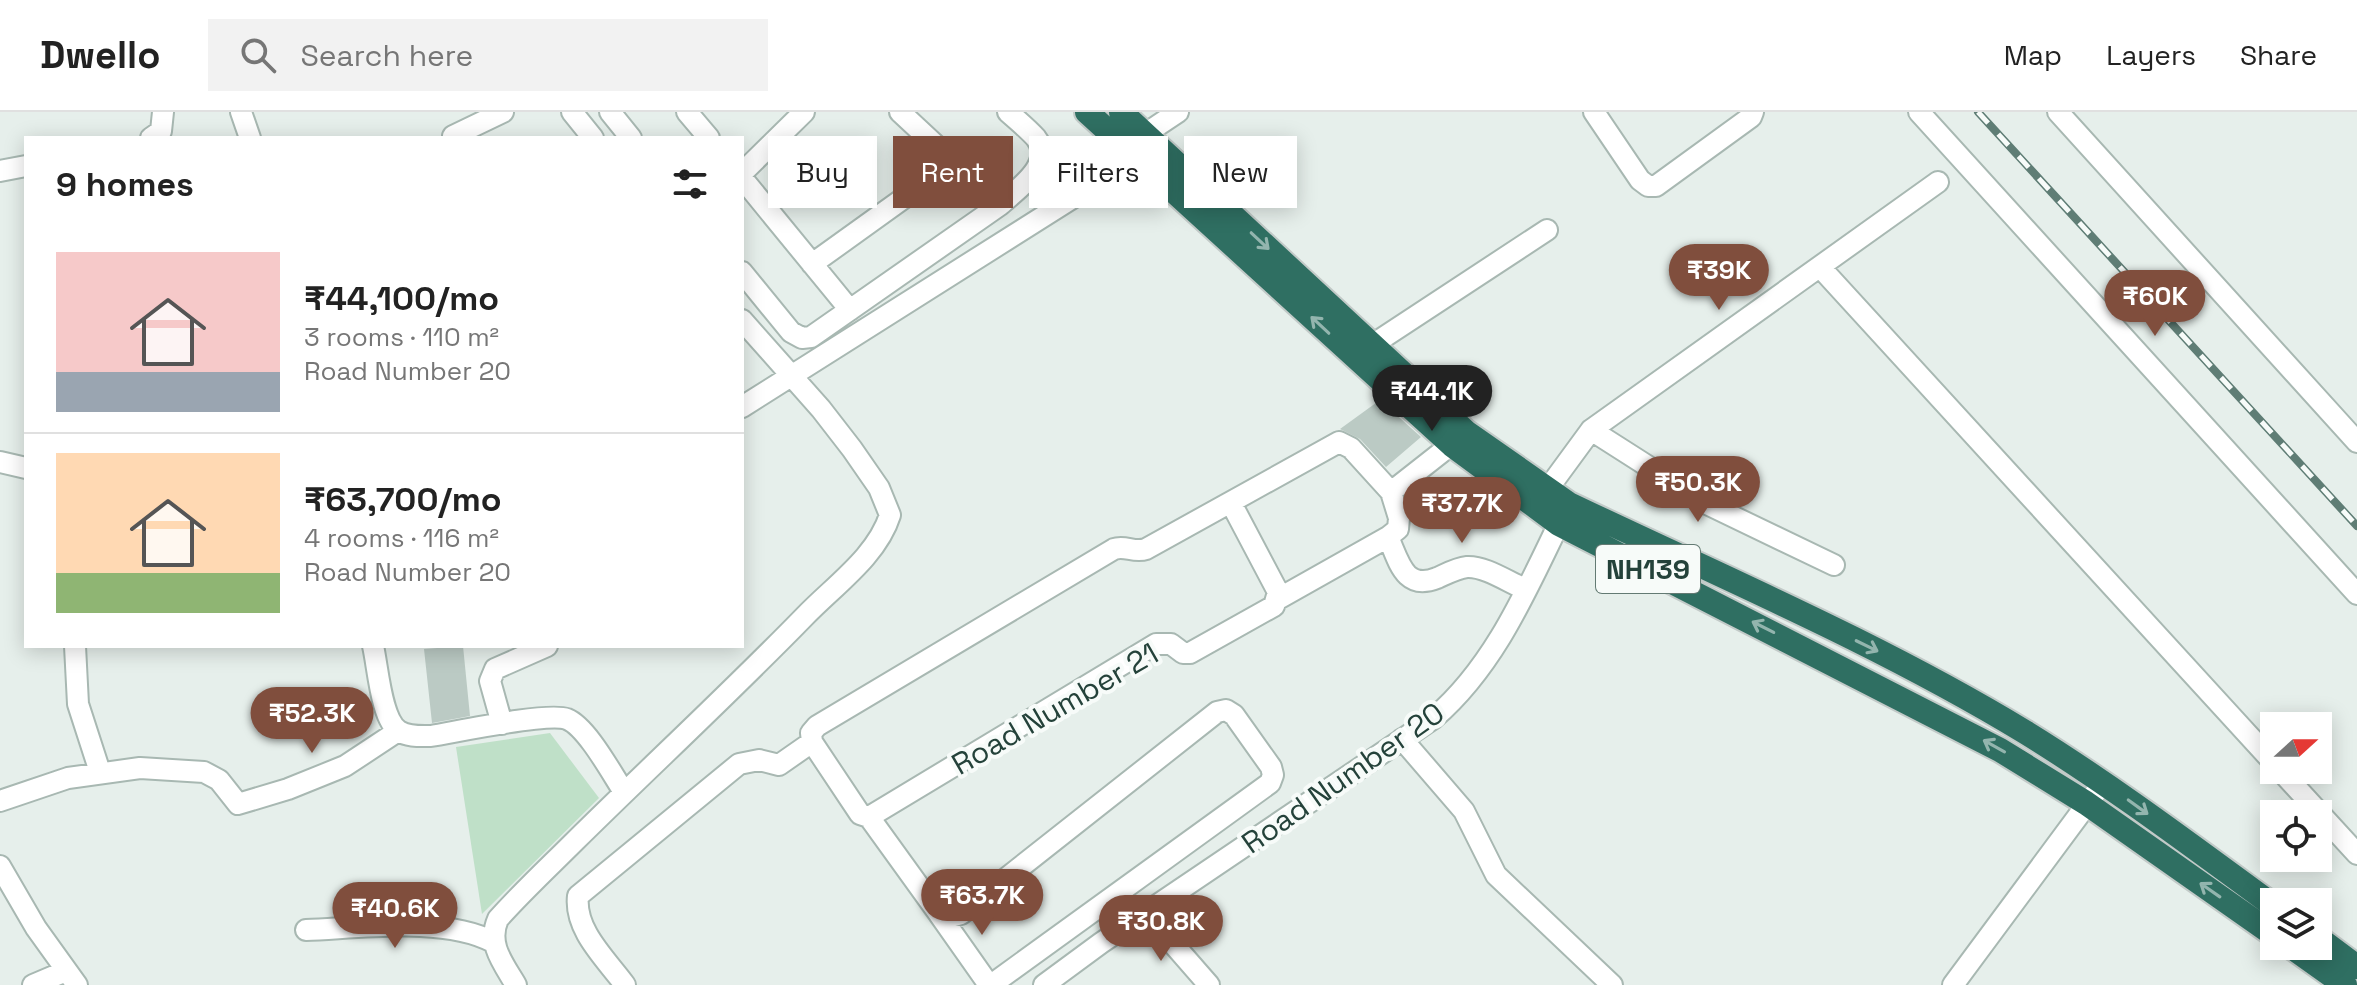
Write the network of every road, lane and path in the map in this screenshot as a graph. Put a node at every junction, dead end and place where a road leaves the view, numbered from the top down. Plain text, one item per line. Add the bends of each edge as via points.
1 (163, 112) edge
2 (241, 112) edge
3 (503, 112) edge
4 (572, 112) edge
5 (610, 112) edge
6 (687, 112) edge
7 (804, 112) edge
8 (900, 112) edge
9 (1008, 112) edge
10 (1087, 112) edge
11 (1121, 112) edge
12 (1178, 112) edge
13 (1753, 112) edge
14 (1919, 112) edge
15 (2058, 112) edge
16 (1602, 115) edge
17 (155, 136) edge
18 (249, 136) edge
19 (453, 136) dead end
20 (591, 136) edge
21 (629, 136) edge
22 (707, 136) edge
23 (926, 136) edge
24 (1130, 136) edge
25 (1139, 136) edge
26 (1155, 136) edge
27 (1168, 164) edge
28 (24, 166) edge
29 (1168, 166) edge
30 (0, 171) edge
31 (744, 174) edge
32 (744, 179) edge
33 (1938, 182) dead end
34 (1013, 193) edge
35 (893, 206) edge
36 (996, 208) edge
37 (1049, 208) edge
38 (1547, 230) dead end
39 (812, 264) junction
40 (1820, 267) junction
41 (744, 274) edge
42 (850, 310) junction
43 (744, 322) edge
44 (1372, 345) junction
45 (791, 375) junction
46 (744, 406) edge
47 (1591, 430) junction
48 (1459, 439) junction
49 (2357, 442) edge
50 (0, 462) edge
51 (24, 468) edge
52 (1547, 490) junction
53 (1391, 492) junction
54 (1231, 503) junction
55 (1564, 514) junction
56 (1388, 537) junction
57 (1834, 565) dead end
58 (1525, 589) junction
59 (2357, 594) edge
60 (1278, 599) junction
61 (75, 648) edge
62 (373, 648) edge
63 (542, 648) edge
64 (502, 724) junction
65 (398, 731) junction
66 (1402, 739) junction
67 (812, 742) junction
68 (2260, 748) edge
69 (100, 772) junction
70 (2105, 783) junction
71 (2293, 784) edge
72 (624, 792) junction
73 (0, 801) edge
74 (2086, 803) junction
75 (864, 815) junction
76 (2357, 854) edge
77 (0, 866) edge
78 (2260, 896) edge
79 (939, 914) junction
80 (1147, 914) junction
81 (2260, 925) edge
82 (306, 930) dead end
83 (493, 942) junction
84 (2332, 948) edge
85 (2310, 960) edge
86 (2357, 967) edge
87 (72, 978) edge
88 (1958, 983) edge
89 (33, 985) edge
90 (516, 985) edge
91 (625, 985) edge
92 (990, 985) edge
93 (1044, 985) edge
94 (1209, 985) edge
95 (1612, 985) edge
96 (2345, 985) edge

1 - 17 street
2 - 18 street
3 - 19 street
4 - 20 street
5 - 21 street
6 - 22 street
7 - 31 street
8 - 23 street
9 - 34 street via 1041,147 1039,164
10 - 24 highway, NH139
11 - 25 highway, NH139
12 - 26 street
13 - 16 street via 1656,186 1640,180
14 - 59 street
15 - 49 street
27 -> 44 highway, NH139
28 - 30 street
48 -> 29 highway, NH139
32 - 39 street
33 - 40 street
35 - 39 street
36 - 42 street
37 - 45 street
38 - 44 street
39 - 42 street
40 - 47 street
40 - 68 street
41 - 42 street via 791,332 802,338
43 - 45 street
44 - 48 highway, NH139
45 - 46 street
45 - 72 street via 879,488 890,515 886,529 868,556
47 - 52 street
47 - 57 street via 1707,504
48 - 52 highway, NH139
48 - 53 street
48 - 55 highway, NH139
50 - 51 street
52 - 55 highway, NH139
53 - 54 street via 1339,442
53 - 56 street via 1399,518 1398,529
54 - 60 street
54 - 67 street via 1139,552 1114,549 817,726
55 - 58 street, Road Number 20
55 -> 70 highway, NH139 via 1878,651 2022,730
74 -> 55 highway, NH139 via 2000,750
56 - 58 street via 1402,570 1419,582 1464,567
56 - 60 street, Road Number 21
58 - 66 street, Road Number 20 via 1478,674 1445,708
60 - 75 street, Road Number 21 via 1190,653 1156,644
61 - 69 street via 78,704
62 - 65 street via 385,707
63 - 64 street via 495,669 490,681
64 - 65 street via 431,736
64 - 72 street via 568,720
65 - 69 street via 345,766 238,804 219,780 204,772
66 - 80 street, Road Number 20
66 - 95 street via 1464,811 1496,875
67 - 75 street
67 - 91 street via 779,765 759,760 739,764 578,896 580,922
69 - 73 street
70 - 74 street
70 -> 78 highway, NH139
71 - 76 street
72 - 83 street via 498,919
81 -> 74 highway, NH139
74 - 88 street
75 - 79 street
77 - 87 street
79 - 92 street
79 - 92 street via 961,914 1217,712 1234,715 1271,767 1270,783
80 - 93 street, Road Number 20
80 - 94 street
82 - 83 street via 446,927
83 - 90 street
84 - 86 highway
85 - 96 highway
87 - 89 street

